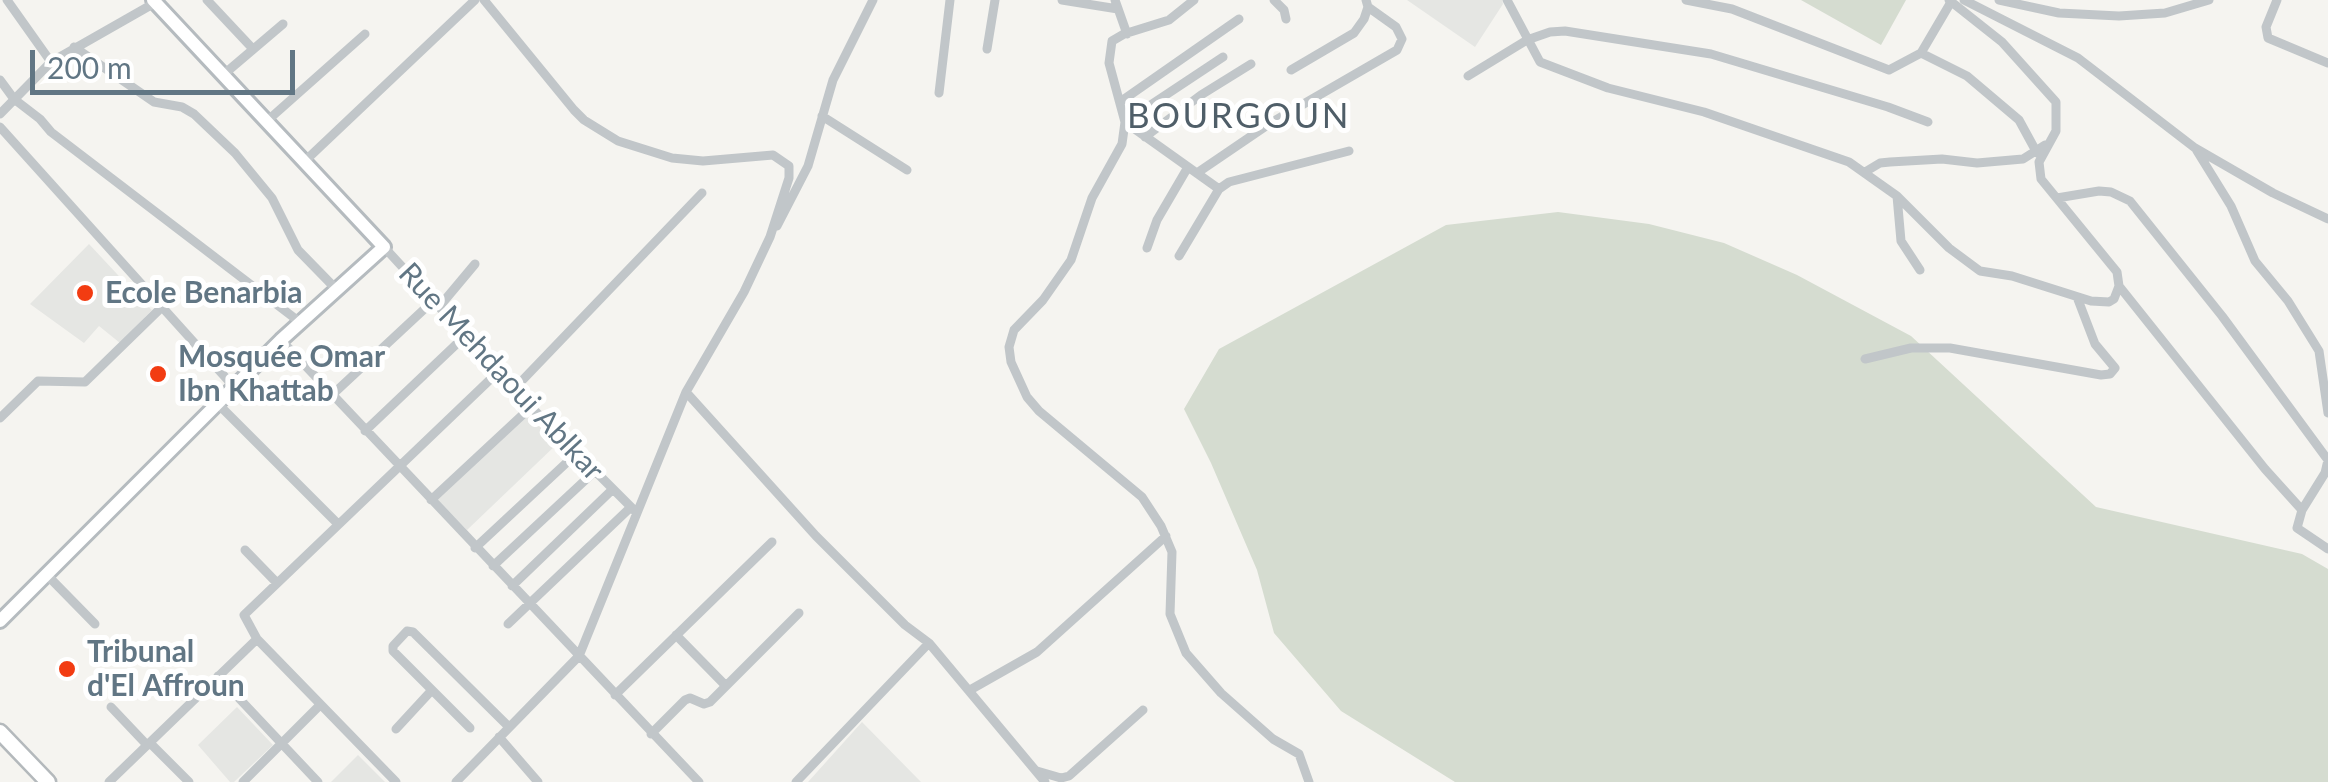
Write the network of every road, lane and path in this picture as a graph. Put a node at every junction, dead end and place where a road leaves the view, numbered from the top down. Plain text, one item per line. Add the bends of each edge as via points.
1 (7, 0) edge
2 (206, 0) edge
3 (475, 0) edge
4 (484, 0) edge
5 (873, 0) edge
6 (950, 0) edge
7 (995, 0) edge
8 (1062, 0) edge
9 (1194, 0) edge
10 (1274, 0) edge
11 (1507, 0) edge
12 (1686, 0) edge
13 (1964, 0) edge
14 (1999, 0) edge
15 (2209, 0) edge
16 (2276, 0) edge
17 (156, 1) edge
18 (1950, 1) edge
19 (1367, 3) edge
20 (1116, 4) edge
21 (1239, 19) dead end
22 (1286, 19) dead end
23 (283, 24) dead end
24 (365, 34) dead end
25 (1127, 34) junction
26 (1527, 40) junction
27 (74, 47) junction
28 (253, 49) junction
29 (986, 49) dead end
30 (1921, 53) junction
31 (1223, 56) dead end
32 (51, 62) junction
33 (2328, 63) edge
34 (1251, 64) dead end
35 (1291, 70) dead end
36 (223, 75) junction
37 (1468, 76) dead end
38 (0, 80) edge
39 (940, 93) dead end
40 (14, 98) junction
41 (1120, 102) junction
42 (0, 114) edge
43 (822, 116) junction
44 (267, 120) junction
45 (1125, 122) junction
46 (1928, 122) dead end
47 (0, 127) edge
48 (2056, 131) junction
49 (1145, 137) junction
50 (2196, 148) junction
51 (1348, 151) dead end
52 (2036, 153) junction
53 (306, 161) junction
54 (908, 170) dead end
55 (1192, 170) junction
56 (1865, 172) junction
57 (1218, 189) junction
58 (702, 194) dead end
59 (1897, 196) junction
60 (2057, 198) junction
61 (2328, 219) edge
62 (770, 237) junction
63 (384, 247) junction
64 (1147, 248) dead end
65 (1179, 256) dead end
66 (476, 264) dead end
67 (1920, 270) dead end
68 (2119, 286) junction
69 (337, 290) junction
70 (2077, 298) junction
71 (436, 304) junction
72 (162, 307) junction
73 (301, 323) junction
74 (465, 336) junction
75 (282, 340) junction
76 (1866, 359) dead end
77 (498, 372) junction
78 (235, 388) junction
79 (514, 389) junction
80 (686, 392) junction
81 (332, 396) junction
82 (219, 405) junction
83 (531, 407) junction
84 (2328, 414) edge
85 (0, 417) edge
86 (365, 431) junction
87 (577, 452) junction
88 (2328, 460) edge
89 (398, 466) junction
90 (595, 471) junction
91 (613, 489) junction
92 (431, 500) junction
93 (634, 510) junction
94 (2302, 510) junction
95 (337, 524) junction
96 (1166, 536) junction
97 (772, 542) dead end
98 (476, 548) junction
99 (2328, 549) edge
100 (244, 550) dead end
101 (493, 566) junction
102 (46, 574) junction
103 (276, 583) junction
104 (512, 586) junction
105 (530, 604) junction
106 (799, 613) dead end
107 (0, 621) edge
108 (95, 624) dead end
109 (508, 624) dead end
110 (676, 636) junction
111 (257, 640) junction
112 (929, 643) junction
113 (579, 656) junction
114 (218, 676) junction
115 (726, 686) junction
116 (432, 690) junction
117 (970, 690) junction
118 (615, 695) junction
119 (320, 705) junction
120 (111, 707) dead end
121 (1143, 710) dead end
122 (509, 727) junction
123 (470, 728) dead end
124 (396, 729) dead end
125 (0, 732) edge
126 (651, 734) junction
127 (499, 737) junction
128 (149, 744) junction
129 (282, 744) junction
130 (1035, 770) junction
131 (48, 782) edge
132 (109, 782) edge
133 (188, 782) edge
134 (243, 782) edge
135 (318, 782) edge
136 (396, 782) edge
137 (456, 782) edge
138 (538, 782) edge
139 (699, 782) edge
140 (796, 782) edge
141 (1046, 782) edge
142 (1310, 782) edge

1 - 32 street
2 - 28 street
3 - 53 street
4 - 62 street via 574,110 618,141 688,160 782,159 789,178
5 - 43 street via 832,80
6 - 39 street
7 - 29 street
8 - 20 street
9 - 25 street via 1170,20
10 - 22 street
11 - 26 street
12 - 30 street via 1732,9 1880,69 1898,68
13 - 50 street via 2078,58
14 - 15 street via 2059,13 2120,16 2165,13
16 - 33 street via 2268,38
17 - 27 street
17 - 36 street
18 - 30 street
18 - 48 street via 2046,88 2056,102
19 - 35 street via 1354,33
19 - 55 street via 1396,28 1402,39 1397,50
20 - 25 street
21 - 41 street
23 - 28 street
24 - 44 street
25 - 41 street via 1110,47
26 - 37 street
26 - 46 street via 1565,31 1710,54
26 - 56 street via 1552,68 1721,117
27 - 32 street
27 - 69 street via 154,102 194,114 272,198 298,250
28 - 36 street
30 - 52 street via 1967,76 2019,120
31 - 45 street
32 - 40 street
34 - 49 street
36 - 44 street
38 - 40 street
40 - 42 street
40 - 73 street
41 - 45 street
43 - 54 street
43 - 62 street via 800,188
44 - 53 street
45 - 49 street
45 - 96 street via 1122,144 1092,198 1070,260 1014,330 1009,347 1027,397 1142,498
47 - 72 street
48 - 52 street
48 - 60 street via 2039,162 2040,179
49 - 55 street
50 - 61 street
50 - 84 street via 2254,261 2319,351
51 - 57 street
52 - 56 street via 1990,162 1880,163
53 - 63 street
55 - 57 street
55 - 64 street
56 - 59 street
57 - 65 street
58 - 79 street
59 - 67 street via 1901,242
59 - 70 street via 1980,271
60 - 68 street via 2108,258
60 - 88 street via 2099,191 2130,200
62 - 80 street
63 - 69 street, Rue Mehdaoui Ablkar
63 - 71 street, Rue Mehdaoui Ablkar
66 - 71 street
68 - 70 street via 2110,302
68 - 94 street
69 - 73 street, Rue Mehdaoui Ablkar
70 - 76 street via 2095,344 2115,368 2110,374 1950,348 1911,348
71 - 74 street, Rue Mehdaoui Ablkar
71 - 81 street
72 - 78 street
72 - 85 street via 85,382 38,381
73 - 75 street, Rue Mehdaoui Ablkar
74 - 77 street, Rue Mehdaoui Ablkar
74 - 86 street
75 - 78 street, Rue Mehdaoui Ablkar
75 - 81 street
77 - 79 street, Rue Mehdaoui Ablkar
77 - 89 street
78 - 82 street, Rue Mehdaoui Ablkar
79 - 83 street, Rue Mehdaoui Ablkar
80 - 93 street
80 - 112 street via 816,536
81 - 86 street
82 - 95 street
82 - 102 street, Rue Mehdaoui Ablkar
83 - 87 street, Rue Mehdaoui Ablkar
83 - 92 street
86 - 89 street
87 - 90 street, Rue Mehdaoui Ablkar
87 - 98 street
88 - 94 street
89 - 92 street
89 - 95 street
90 - 91 street, Rue Mehdaoui Ablkar
90 - 101 street
91 - 93 street, Rue Mehdaoui Ablkar
91 - 104 street
92 - 98 street
93 - 105 street
93 - 113 street
94 - 99 street via 2297,528
95 - 103 street
96 - 117 street via 1037,652
96 - 142 street via 1173,561 1170,614 1186,653 1221,694 1299,754
97 - 110 street
98 - 101 street
100 - 103 street
101 - 104 street
102 - 107 street, Rue Mehdaoui Ablkar
102 - 108 street
103 - 111 street via 244,616
104 - 105 street
105 - 109 street
105 - 113 street
106 - 115 street
110 - 115 street
110 - 118 street
111 - 114 street
111 - 119 street
112 - 117 street
112 - 140 street
113 - 118 street
113 - 122 street
114 - 128 street
114 - 129 street
115 - 126 street via 707,704 686,700
116 - 122 street via 393,651 407,631
116 - 123 street
116 - 124 street
117 - 130 street
118 - 126 street
119 - 129 street
119 - 136 street
120 - 128 street
121 - 130 street via 1069,776
122 - 127 street
125 - 131 main road
126 - 139 street
127 - 137 street
127 - 138 street
128 - 132 street
128 - 133 street
129 - 134 street
129 - 135 street
130 - 141 street

